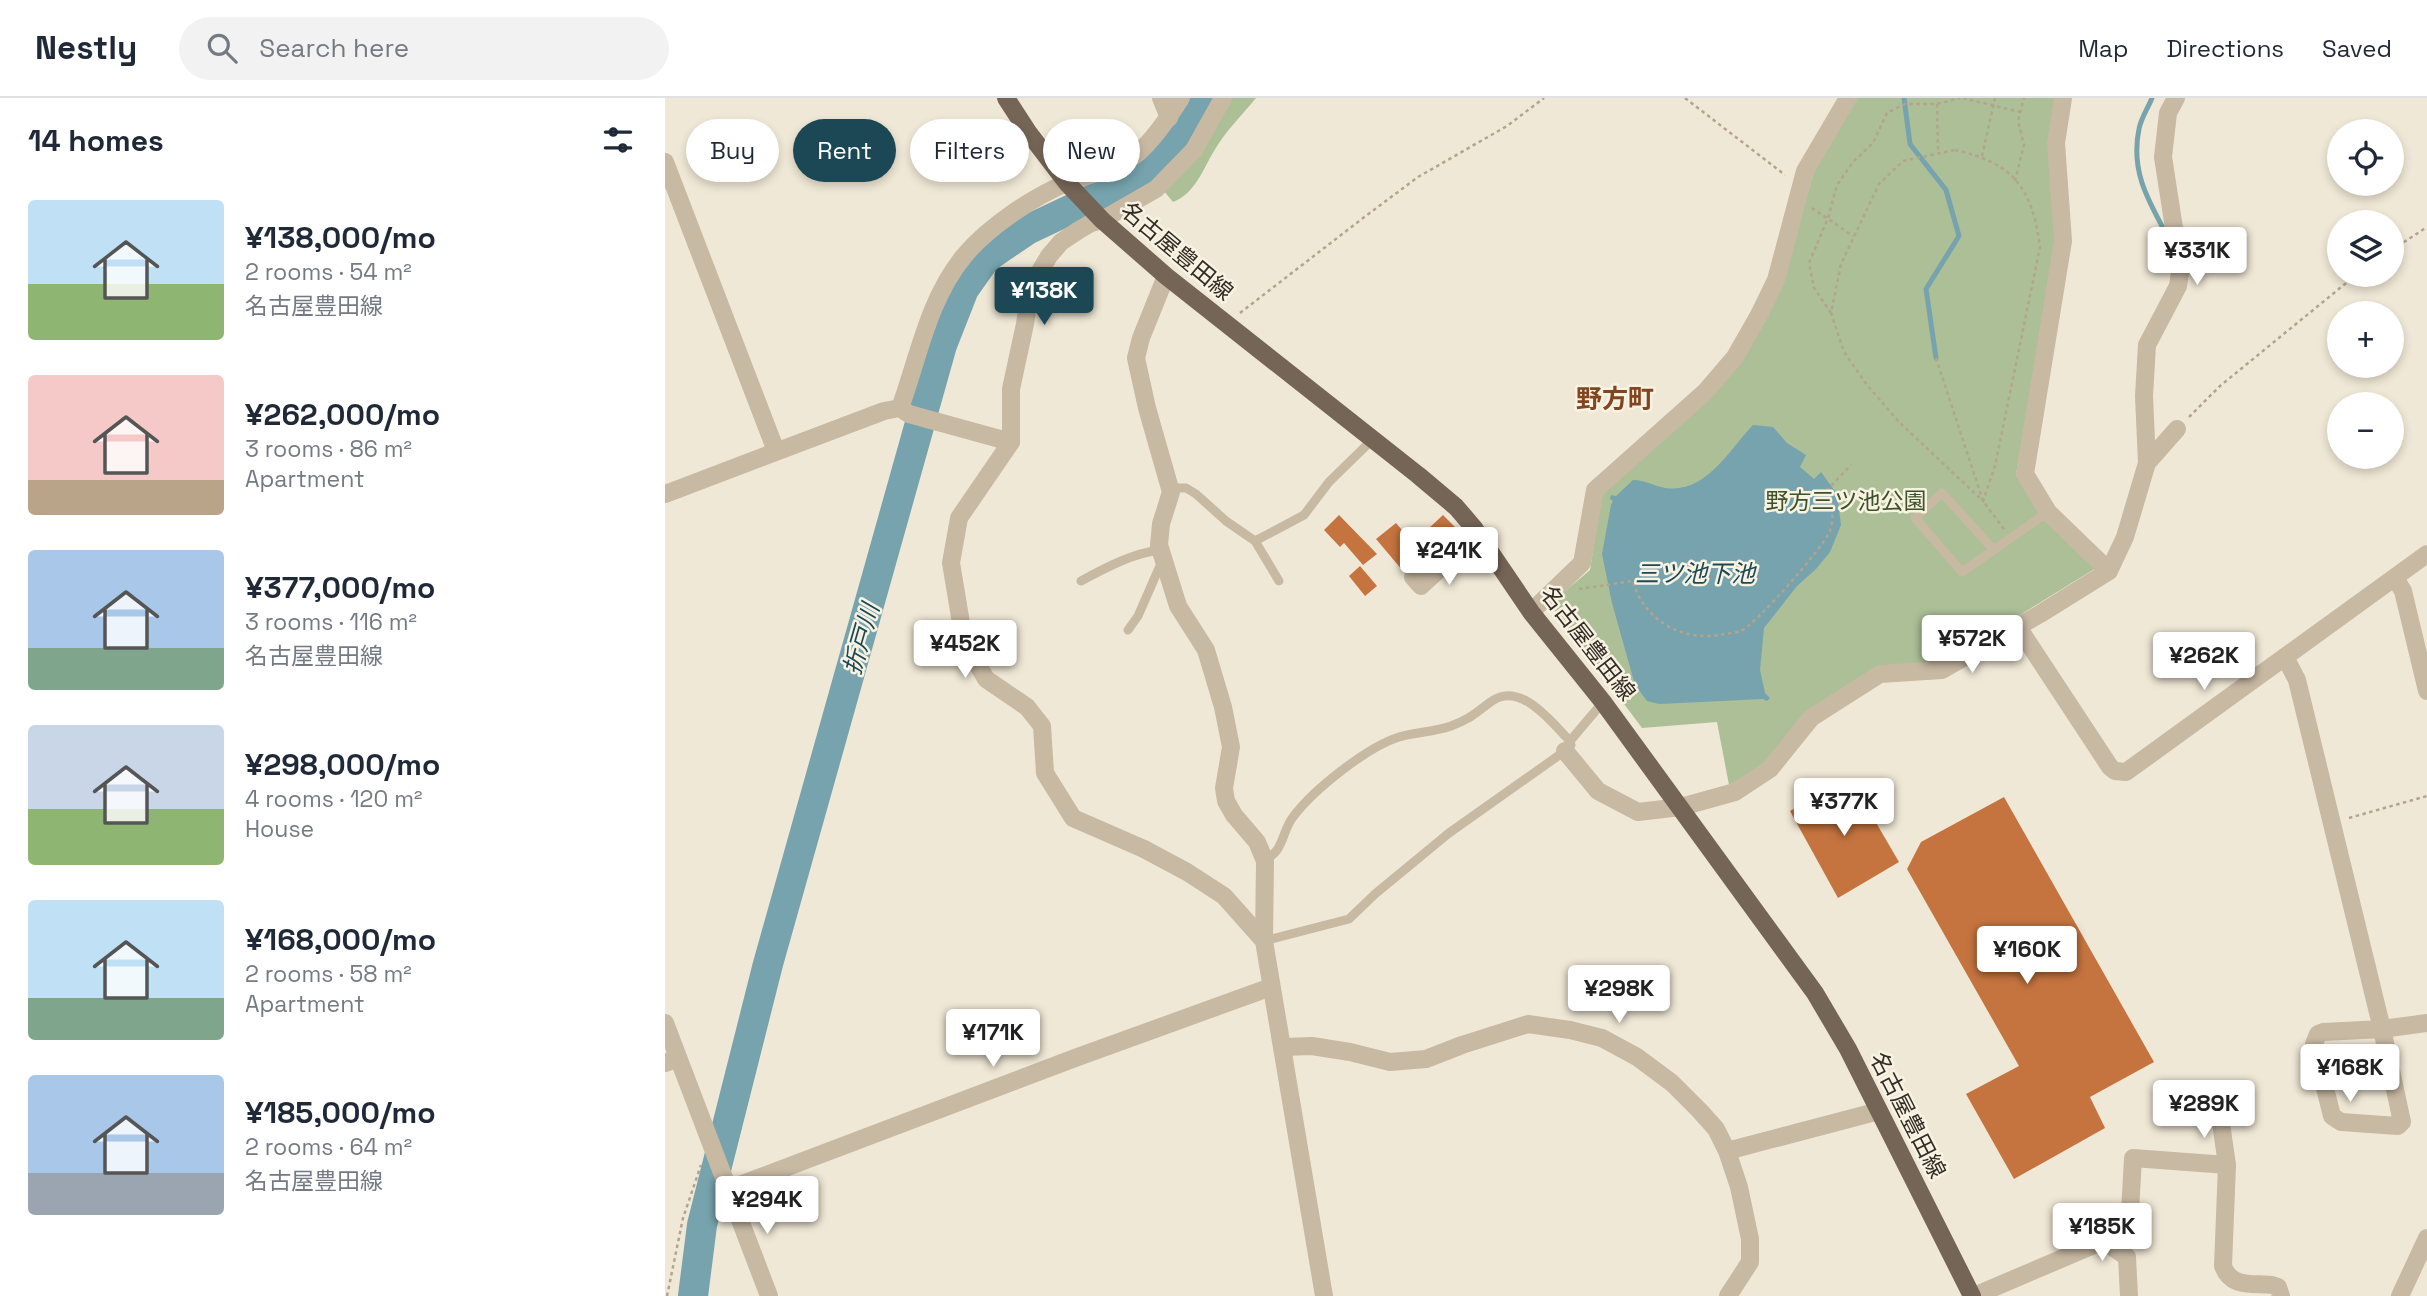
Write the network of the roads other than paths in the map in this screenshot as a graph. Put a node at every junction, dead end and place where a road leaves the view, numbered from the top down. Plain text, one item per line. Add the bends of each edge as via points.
1 (1006, 98) edge
2 (1161, 98) edge
3 (1181, 98) edge
4 (1223, 98) edge
5 (1847, 98) edge
6 (2063, 98) edge
7 (2176, 98) edge
8 (1169, 118) junction
9 (665, 162) edge
10 (1071, 187) junction
11 (1100, 218) junction
12 (1166, 276) junction
13 (905, 411) junction
14 (2177, 429) road end
15 (1373, 439) junction
16 (1011, 442) junction
17 (776, 451) junction
18 (2147, 463) junction
19 (1170, 488) junction
20 (665, 494) edge
21 (2048, 512) junction
22 (1474, 528) junction
23 (1255, 541) junction
24 (1993, 549) junction
25 (2427, 554) edge
26 (1162, 556) junction
27 (2109, 571) junction
28 (1413, 577) dead end
29 (2395, 578) junction
30 (1081, 581) dead end
31 (1279, 581) dead end
32 (1531, 612) junction
33 (2018, 627) junction
34 (1128, 630) dead end
35 (2285, 657) junction
36 (2427, 691) edge
37 (1604, 702) junction
38 (1568, 746) junction
39 (1681, 807) junction
40 (1265, 861) junction
41 (1264, 941) junction
42 (1271, 987) junction
43 (665, 1023) edge
44 (2427, 1023) edge
45 (2382, 1029) junction
46 (1282, 1047) junction
47 (672, 1061) edge
48 (2219, 1109) dead end
49 (1879, 1111) junction
50 (1727, 1152) junction
51 (2227, 1165) junction
52 (729, 1189) junction
53 (2427, 1238) edge
54 (2104, 1241) junction
55 (769, 1296) edge
56 (1324, 1296) edge
57 (1728, 1296) edge
58 (1973, 1296) edge
59 (2129, 1296) edge
60 (2281, 1296) edge
61 (2400, 1296) edge

1 - 10 main road, 名古屋豊田線
2 - 8 street
3 - 8 street
4 - 11 street via 1194,150 1156,189
5 - 32 street via 1805,171 1776,280 1735,357 1705,392 1595,490 1582,563
6 - 21 street via 2056,143 2063,241 2025,474
7 - 18 street via 2168,113 2163,158 2182,258 2178,286 2147,345
8 - 10 street via 1137,154
9 - 17 street
10 - 11 main road, 名古屋豊田線
10 - 13 street via 1023,207 963,257 925,325
11 - 12 main road, 名古屋豊田線
11 - 16 street via 1061,242 1030,288 1011,389
12 - 15 main road, 名古屋豊田線
12 - 19 street via 1136,358
13 - 16 street
13 - 17 street via 884,411
14 - 18 street
15 - 22 main road, 名古屋豊田線 via 1456,507
15 - 23 lane via 1329,482 1304,515
16 - 41 street via 959,518 951,563 964,641 986,679 1027,708 1042,726 1045,773 1073,818 1187,872 1224,896
17 - 20 street
18 - 27 street via 2125,537
19 - 23 lane via 1186,488 1196,494
19 - 26 street via 1161,524
21 - 24 lane
21 - 27 street
22 - 28 street via 1446,564 1421,586
22 - 32 main road, 名古屋豊田線
23 - 31 lane
24 - 24 lane via 1962,572 1915,517 1942,493
25 - 29 street
26 - 30 lane via 1137,555
26 - 34 lane
26 - 40 street via 1178,606 1206,650 1223,708 1231,747 1226,801 1257,842
27 - 33 street
29 - 35 street
29 - 36 street via 2403,591
32 - 37 main road, 名古屋豊田線
33 - 35 street via 2115,771 2126,772
33 - 39 street via 1941,670 1879,674 1811,718 1770,769 1735,792
35 - 45 street via 2297,680
37 - 38 lane
37 - 39 main road, 名古屋豊田線
38 - 39 street via 1598,791 1639,811
38 - 40 lane via 1537,709 1520,697 1493,699 1466,721 1389,741 1339,772 1292,818 1277,850
38 - 41 lane via 1449,833 1349,919
39 - 49 main road, 名古屋豊田線 via 1815,993
40 - 41 street
41 - 42 street
42 - 46 street
42 - 52 street
43 - 47 street
44 - 45 street
45 - 45 street via 2402,1122 2398,1126 2341,1122 2332,1116 2314,1044 2318,1034
46 - 50 street via 1312,1046 1390,1062 1426,1059 1528,1024 1570,1030 1614,1044 1672,1083 1716,1129
46 - 56 street
47 - 52 street
48 - 51 street
49 - 50 street
49 - 58 main road, 名古屋豊田線
50 - 57 street via 1750,1239 1750,1262
51 - 54 street via 2133,1158 2129,1230
51 - 60 street via 2223,1266 2227,1276 2233,1281 2272,1284
52 - 55 street
53 - 61 street
54 - 58 street
54 - 59 street via 2127,1258

